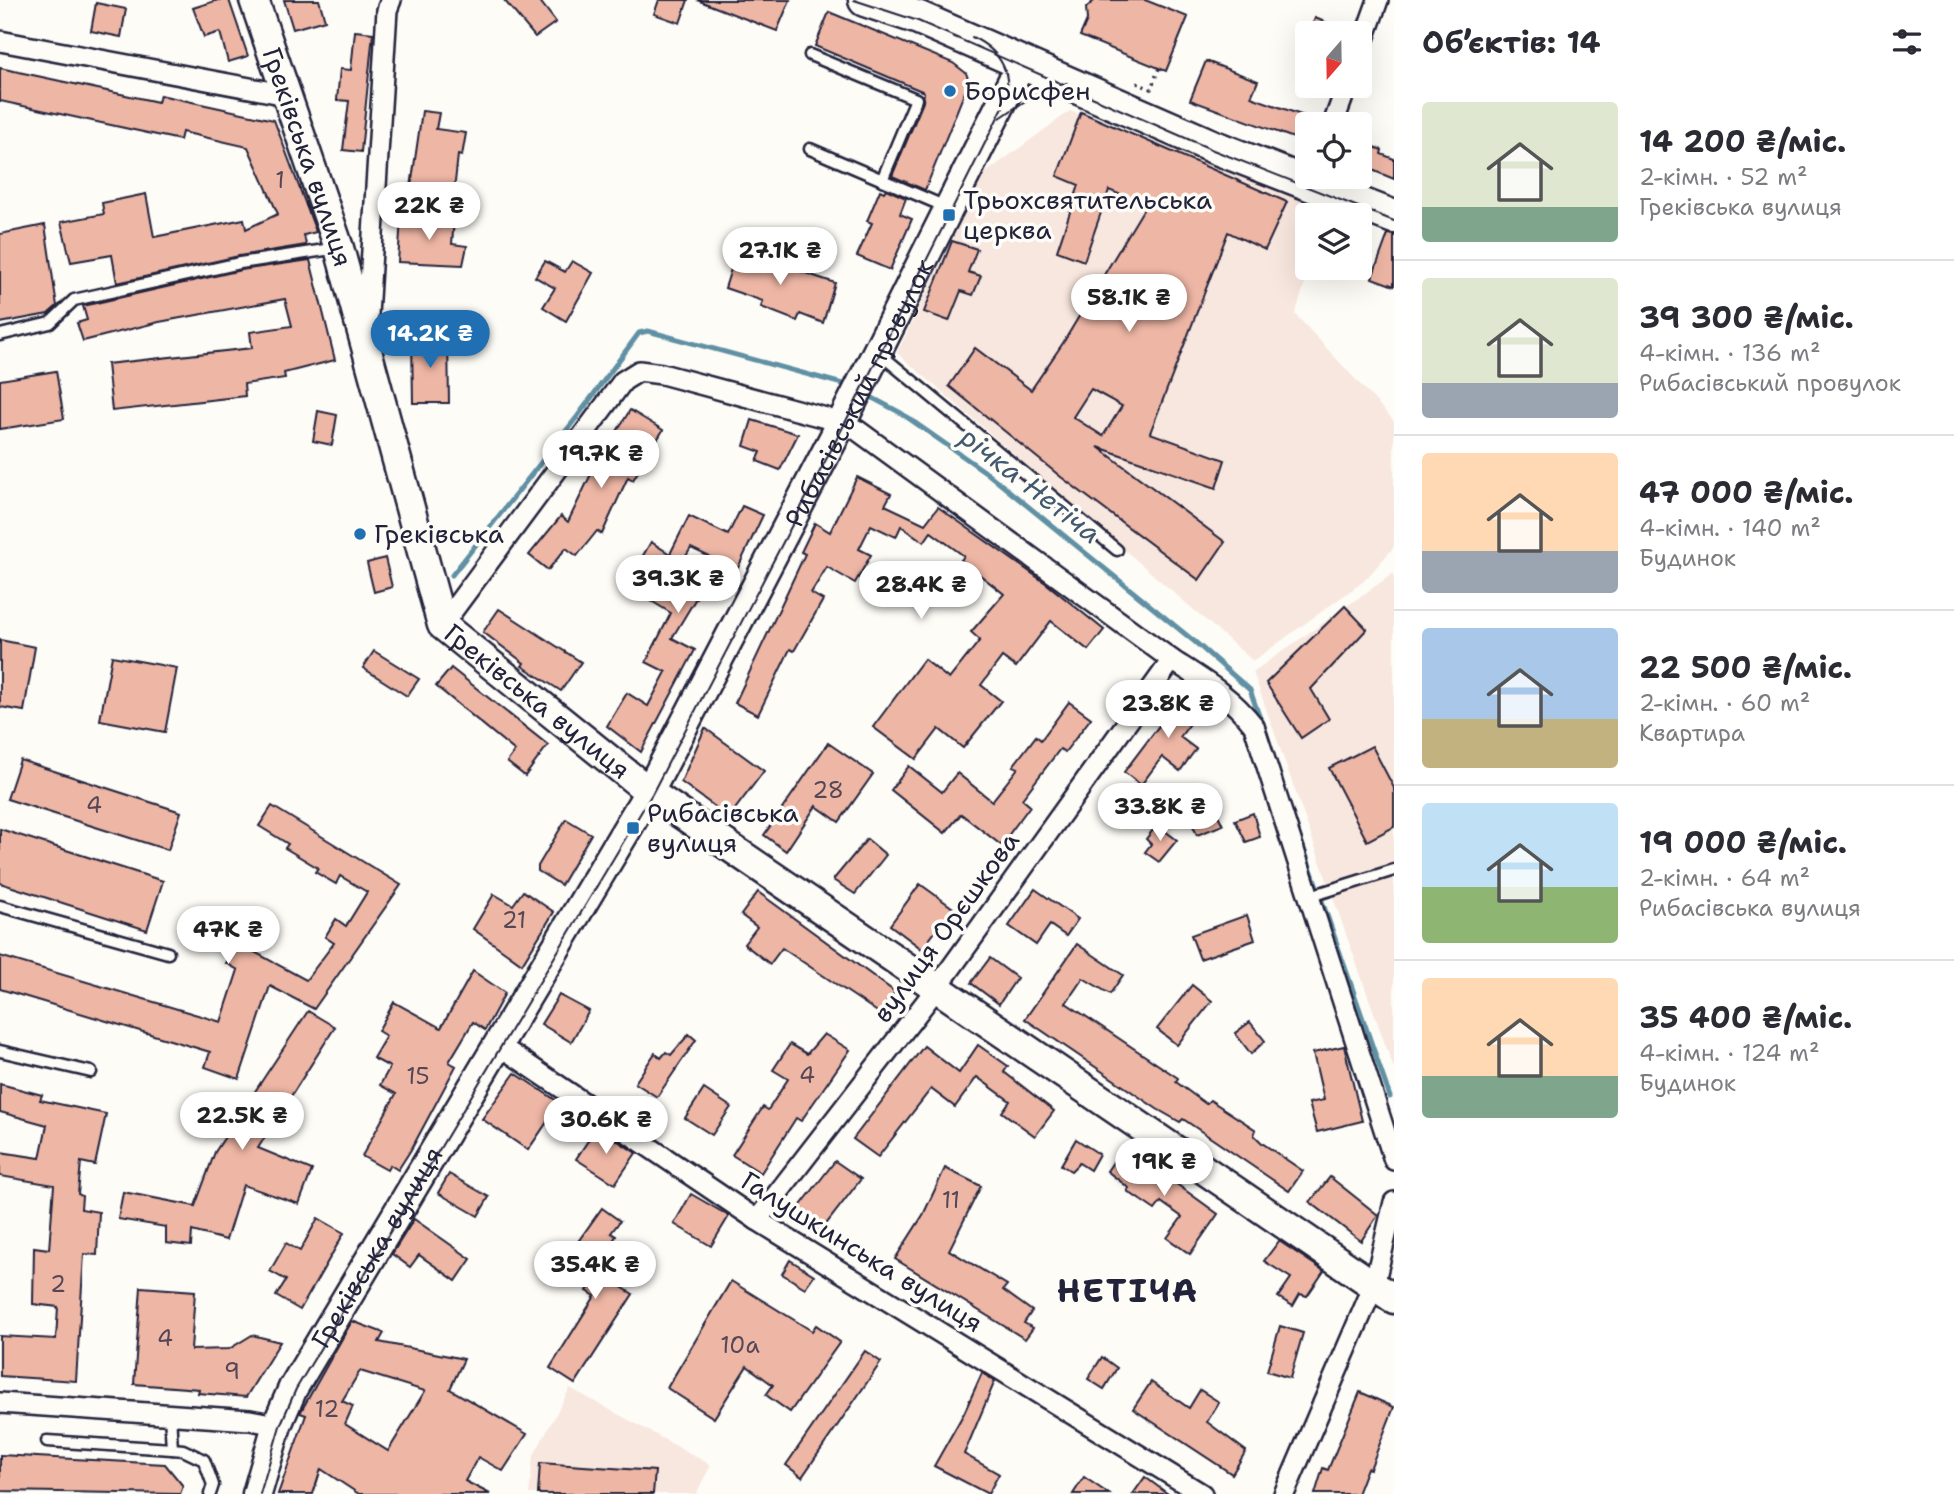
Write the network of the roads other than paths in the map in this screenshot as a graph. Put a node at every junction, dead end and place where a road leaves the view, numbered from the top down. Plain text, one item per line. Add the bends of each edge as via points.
1 (254, 0) edge
2 (391, 0) edge
3 (865, 0) edge
4 (1378, 0) edge
5 (1370, 21) edge
6 (0, 41) edge
7 (810, 55) dead end
8 (1022, 62) junction
9 (287, 94) junction
10 (810, 149) dead end
11 (1295, 175) edge
12 (882, 180) junction
13 (1330, 189) edge
14 (949, 209) junction
15 (1394, 217) edge
16 (339, 248) junction
17 (0, 335) edge
18 (366, 350) junction
19 (877, 351) junction
20 (841, 424) junction
21 (1117, 550) dead end
22 (442, 625) junction
23 (1172, 660) junction
24 (657, 798) junction
25 (1394, 870) edge
26 (1311, 896) junction
27 (0, 906) edge
28 (168, 953) dead end
29 (936, 989) junction
30 (500, 1046) junction
31 (0, 1051) edge
32 (91, 1072) dead end
33 (1394, 1160) edge
34 (1394, 1202) edge
35 (757, 1220) junction
36 (1384, 1292) edge
37 (0, 1403) edge
38 (170, 1414) junction
39 (277, 1425) junction
40 (47, 1441) dead end
41 (172, 1449) junction
42 (210, 1494) edge
43 (257, 1494) edge
44 (1202, 1494) edge
45 (1284, 1494) edge

1 - 9 street, Греківська вулиця
2 - 18 street
3 - 8 main road
4 - 5 street
6 - 9 street
7 - 12 lane via 916,99
8 - 11 main road via 1214,146
8 - 14 street, Рибасівський провулок
9 - 16 street, Греківська вулиця
10 - 12 lane
12 - 14 lane
13 - 15 main road
14 - 19 street, Рибасівський провулок
16 - 17 lane via 240,262 74,300 50,323
16 - 18 street, Греківська вулиця
18 - 22 street, Греківська вулиця
19 - 20 street, Рибасівський провулок
19 - 21 lane
20 - 22 street via 639,371 623,381
20 - 23 street via 857,430
20 - 24 street, Рибасівський провулок
22 - 24 street, Греківська вулиця
23 - 26 street via 1219,689 1254,726
23 - 29 street, вулиця Орєшкова
24 - 29 street
24 - 30 street, Греківська вулиця
25 - 26 lane
26 - 33 street
27 - 28 lane
29 - 35 street, вулиця Орєшкова
29 - 36 street
30 - 35 street, Галушкинська вулиця
30 - 39 street, Греківська вулиця via 408,1191 293,1388
31 - 32 lane
34 - 36 street
35 - 44 street, Галушкинська вулиця
36 - 45 street
37 - 38 street
38 - 39 street
38 - 41 lane
39 - 43 street, Греківська вулиця
40 - 41 lane
41 - 42 lane via 204,1461 213,1485

